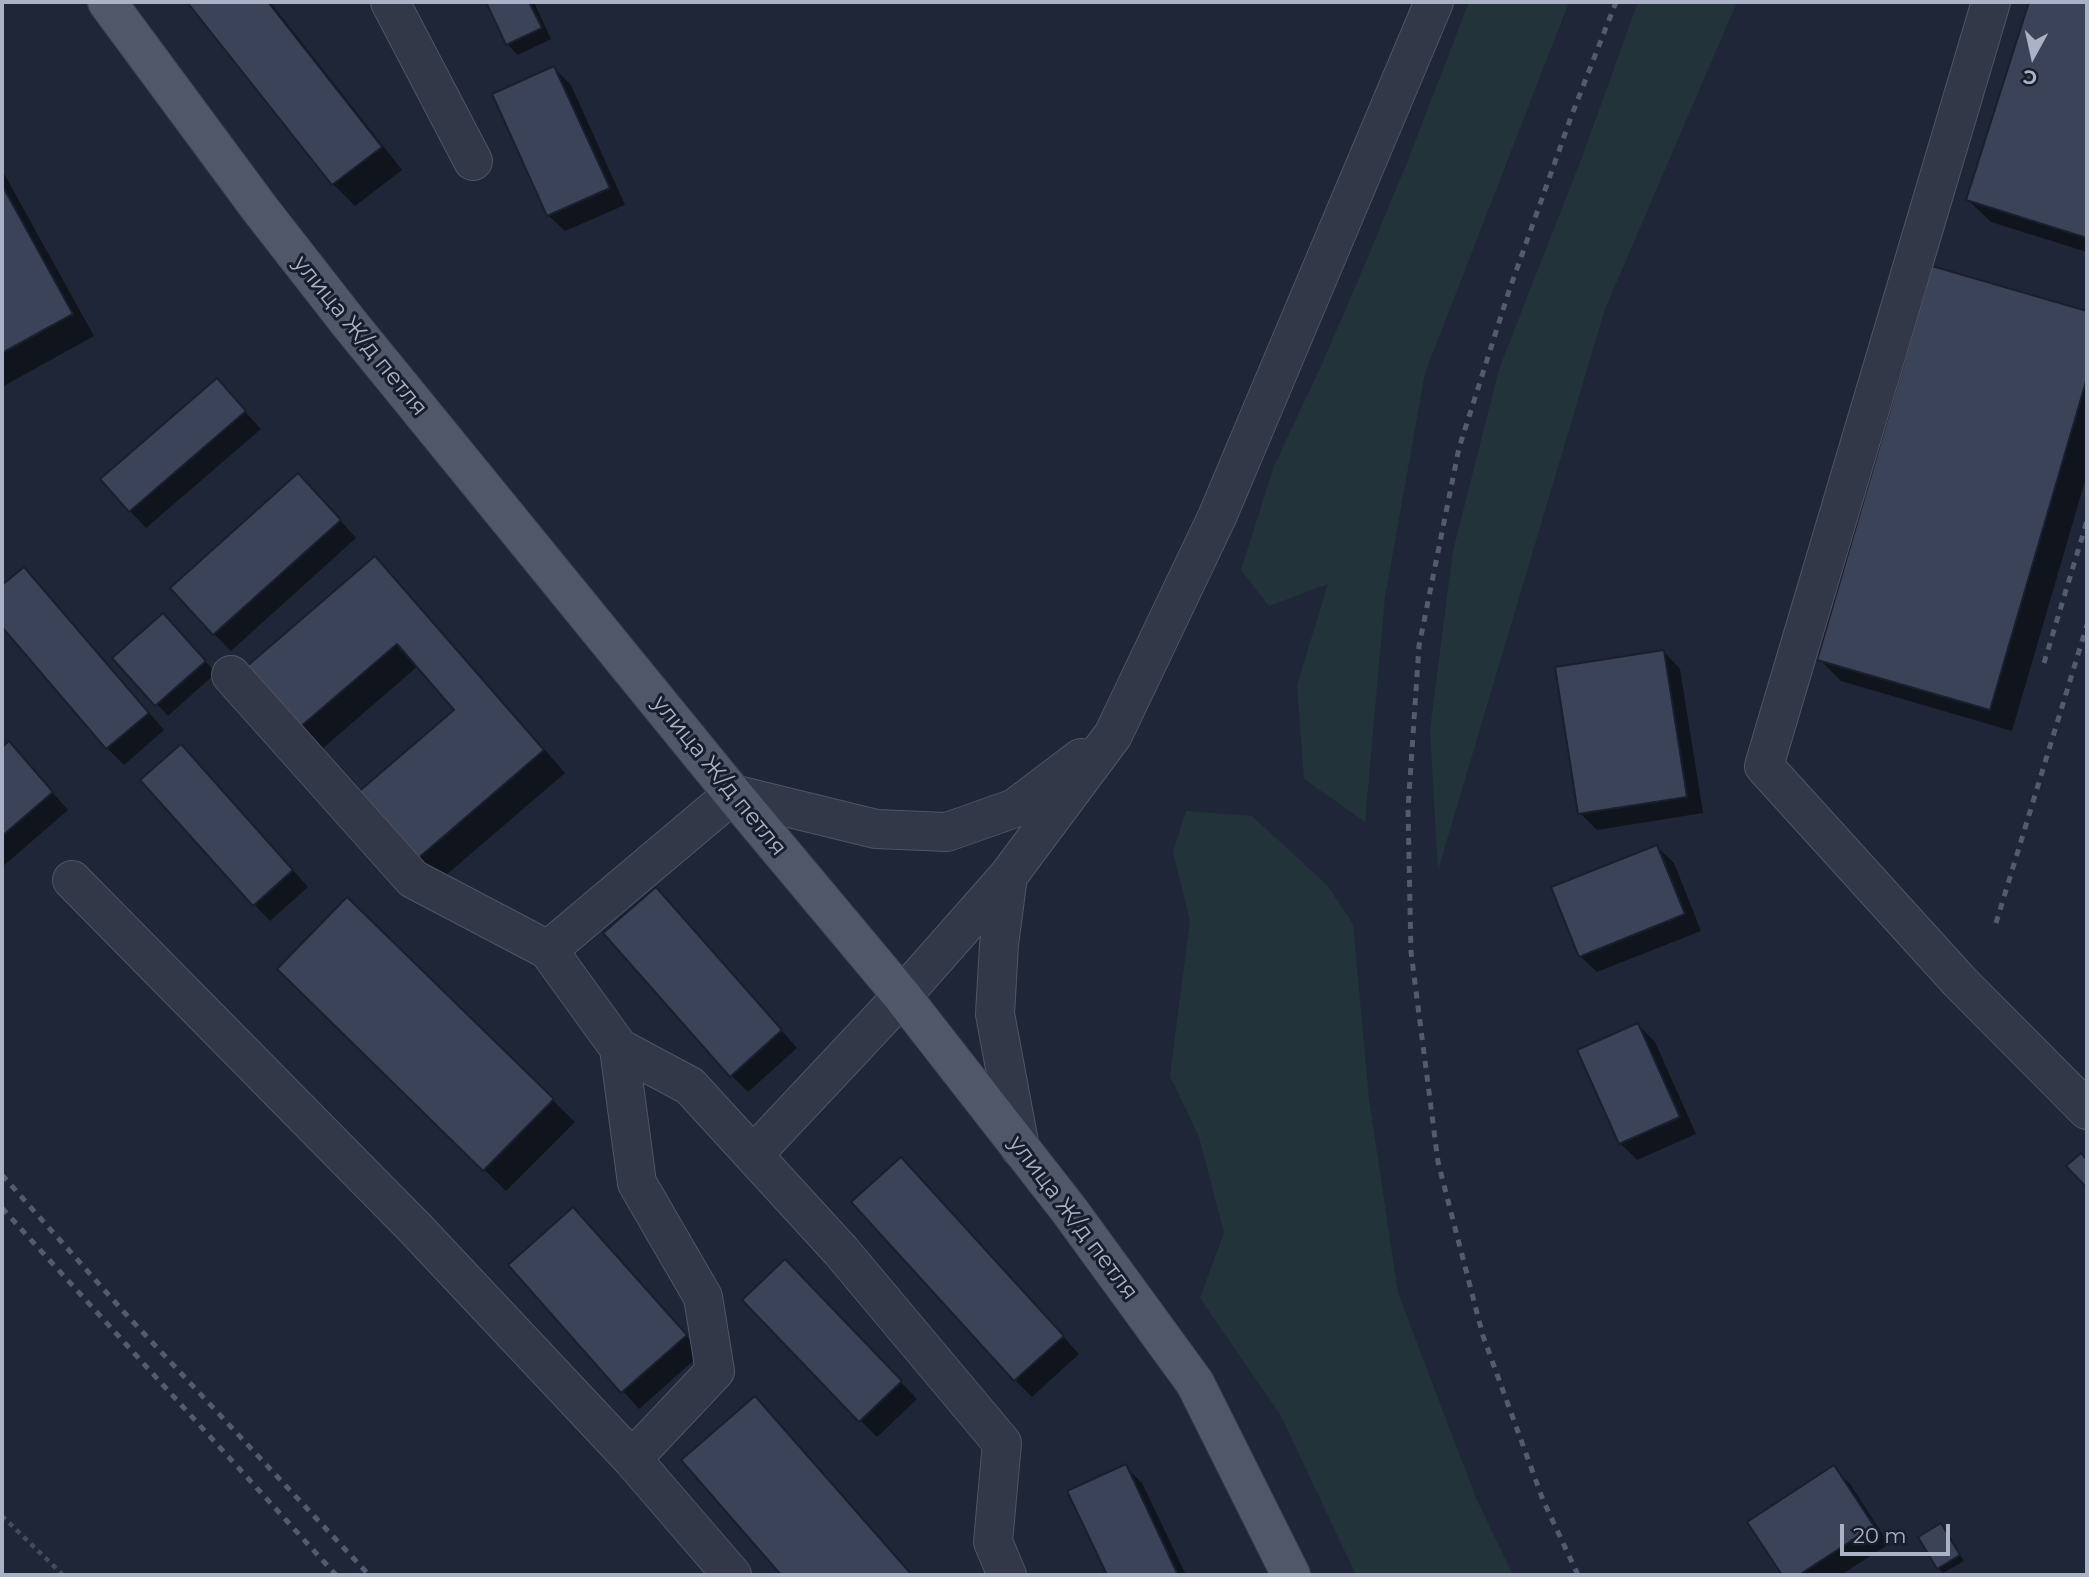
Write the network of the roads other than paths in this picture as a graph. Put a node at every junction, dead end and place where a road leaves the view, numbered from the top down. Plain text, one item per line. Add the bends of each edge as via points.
1 (107, 2) edge
2 (390, 2) edge
3 (1434, 2) edge
4 (1991, 2) edge
5 (473, 161) dead end
6 (231, 675) dead end
7 (1113, 735) junction
8 (733, 794) junction
9 (1008, 876) junction
10 (72, 880) dead end
11 (548, 950) junction
12 (902, 996) junction
13 (619, 1048) junction
14 (2087, 1110) edge
15 (1020, 1148) junction
16 (753, 1155) junction
17 (632, 1459) junction
18 (732, 1575) edge
19 (1007, 1575) edge
20 (1291, 1575) edge

1 - 8 main road, улица Ж/д петля via 349,323
2 - 5 lane
3 - 7 lane via 1217,517
4 - 14 lane via 1764,766 1959,981
6 - 11 lane via 413,879
7 - 8 lane via 1015,808 947,832 876,829
7 - 9 lane
8 - 11 lane
8 - 12 main road, улица Ж/д петля
9 - 12 lane
9 - 15 lane via 995,1014
10 - 17 lane via 416,1229
11 - 13 lane
12 - 15 main road, улица Ж/д петля
12 - 16 lane
13 - 16 lane via 690,1086
13 - 17 lane via 637,1183 703,1297 715,1371
15 - 20 main road, улица Ж/д петля via 1195,1383
16 - 19 lane via 841,1251 1002,1443 993,1542
17 - 18 lane

